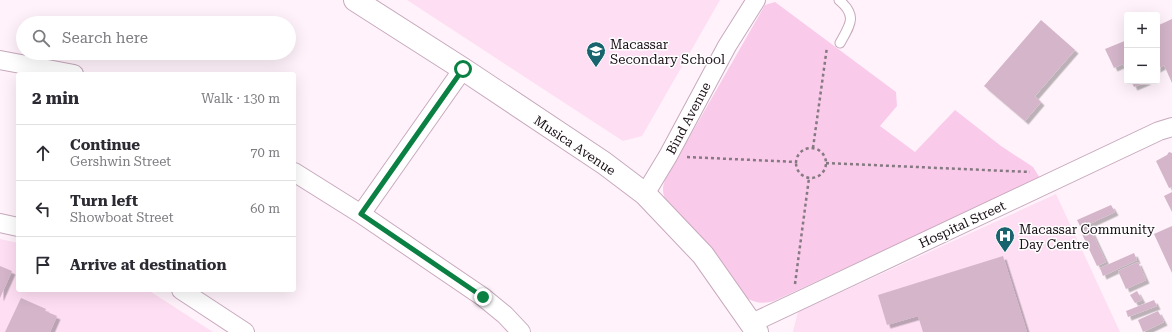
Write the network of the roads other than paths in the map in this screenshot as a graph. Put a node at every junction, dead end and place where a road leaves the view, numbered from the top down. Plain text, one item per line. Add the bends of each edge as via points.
1 (355, 0) edge
2 (756, 0) edge
3 (839, 0) edge
4 (840, 43) dead end
5 (0, 60) edge
6 (463, 69) junction
7 (63, 72) edge
8 (1172, 127) edge
9 (296, 173) edge
10 (645, 194) junction
11 (361, 214) junction
12 (0, 223) edge
13 (16, 227) edge
14 (184, 292) edge
15 (754, 327) edge
16 (245, 332) edge
17 (521, 332) edge

1 - 6 street, Musica Avenue
2 - 10 street, Bind Avenue via 727,46
3 - 4 lane via 851,17 851,24
5 - 7 street
6 - 10 street, Musica Avenue
6 - 11 street
8 - 15 street, Hospital Street via 792,304
9 - 11 street
10 - 15 street, Musica Avenue via 703,255
11 - 17 street via 483,297
12 - 13 street
14 - 16 street

